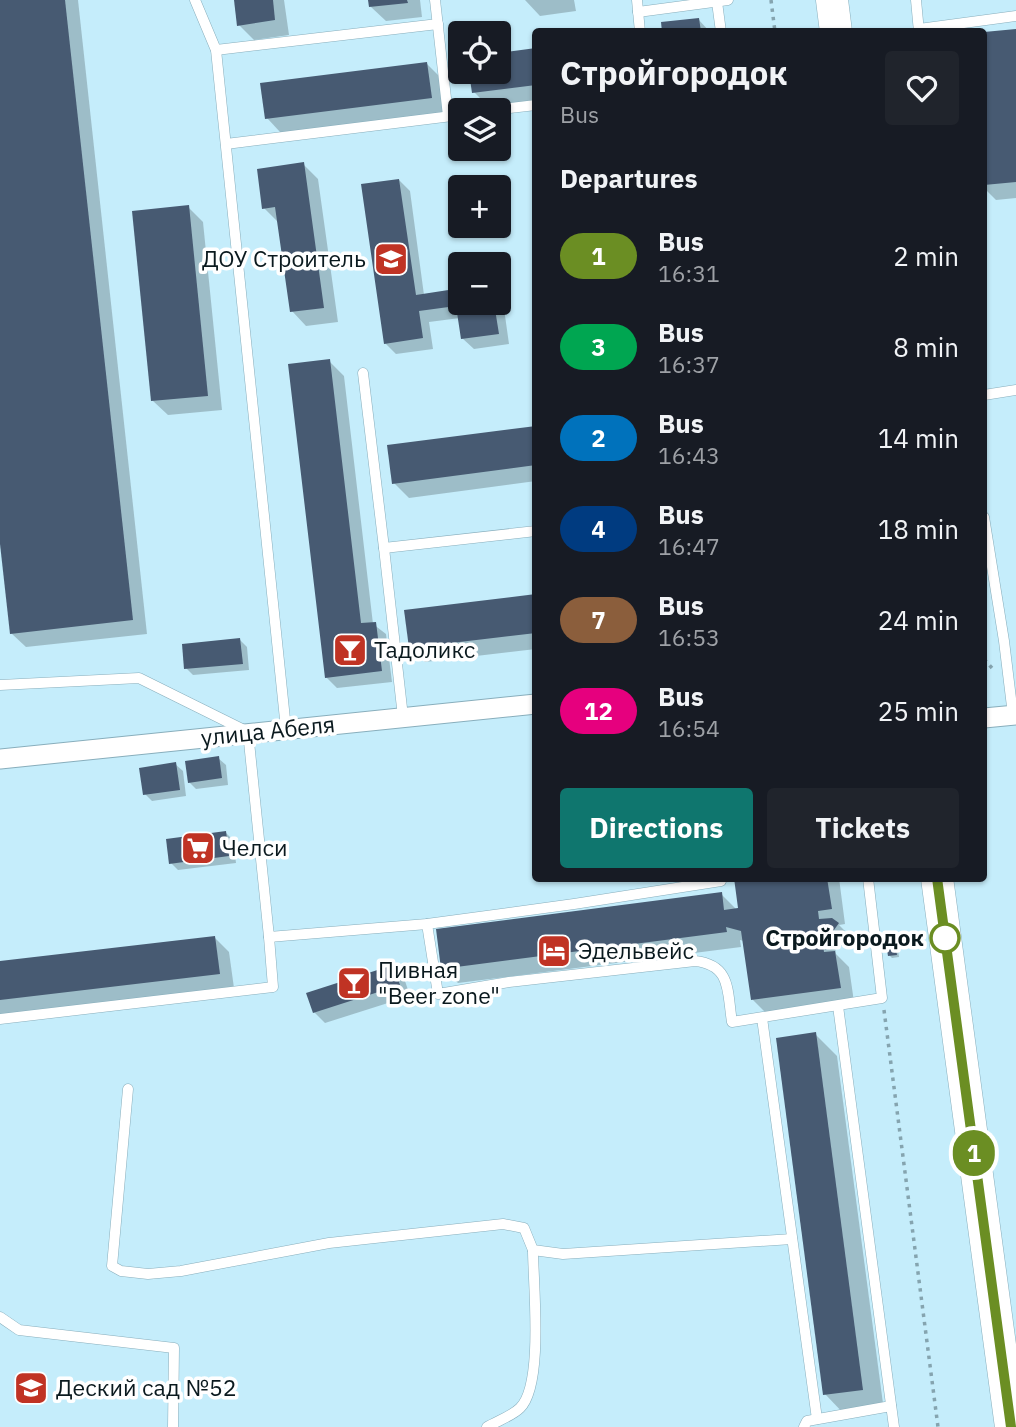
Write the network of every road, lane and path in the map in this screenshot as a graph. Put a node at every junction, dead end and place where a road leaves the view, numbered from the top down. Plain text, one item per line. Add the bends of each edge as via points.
1 (195, 0) edge
2 (435, 0) edge
3 (636, 0) edge
4 (728, 0) edge
5 (771, 0) edge
6 (832, 0) edge
7 (916, 0) edge
8 (717, 2) edge
9 (638, 12) junction
10 (1016, 16) edge
11 (438, 24) junction
12 (640, 28) edge
13 (720, 28) edge
14 (774, 28) edge
15 (836, 28) edge
16 (919, 28) edge
17 (933, 28) edge
18 (216, 50) junction
19 (532, 105) edge
20 (511, 108) edge
21 (448, 116) joint
22 (226, 144) junction
23 (363, 373) dead end
24 (1016, 390) edge
25 (987, 395) edge
26 (532, 531) edge
27 (987, 536) edge
28 (384, 548) junction
29 (0, 685) edge
30 (532, 704) edge
31 (1014, 715) edge
32 (403, 717) junction
33 (987, 718) edge
34 (286, 729) junction
35 (248, 733) junction
36 (0, 759) edge
37 (715, 882) edge
38 (868, 882) edge
39 (938, 882) edge
40 (427, 923) junction
41 (269, 937) junction
42 (882, 998) junction
43 (838, 1006) junction
44 (762, 1018) junction
45 (0, 1019) edge
46 (128, 1088) dead end
47 (792, 1239) junction
48 (533, 1250) junction
49 (0, 1317) edge
50 (891, 1406) junction
51 (1011, 1407) edge
52 (817, 1419) junction
53 (173, 1427) edge
54 (487, 1427) edge
55 (804, 1427) edge
56 (894, 1427) edge
57 (938, 1427) edge

1 - 18 lane
2 - 11 lane
3 - 9 lane
4 - 8 lane
5 - 14 path
6 - 15 main road
7 - 16 lane
8 - 9 lane
8 - 13 lane
9 - 12 lane
10 - 17 lane
11 - 18 lane
11 - 21 lane
18 - 22 lane
19 - 20 lane
21 - 22 lane
22 - 34 lane
23 - 28 lane
24 - 25 lane
26 - 28 lane
27 - 31 lane
28 - 32 lane
29 - 35 lane via 139,678
30 - 32 street, улица Абеля
31 - 33 street
32 - 34 street, улица Абеля
34 - 35 street, улица Абеля
35 - 36 street, улица Абеля
35 - 41 lane
37 - 40 lane
38 - 42 lane
39 - 51 main road
40 - 41 lane
40 - 44 lane via 438,994 695,961 712,964 722,972 732,1022
41 - 45 lane via 273,987
42 - 43 lane
42 - 57 path
43 - 44 lane
43 - 50 lane
44 - 47 lane
46 - 48 lane via 112,1266 121,1271 181,1270 329,1243 503,1224 524,1228
47 - 48 lane via 563,1254
47 - 52 lane
48 - 54 lane via 537,1345 531,1382 522,1407
49 - 53 lane via 19,1330 174,1348
50 - 52 lane
50 - 56 lane
52 - 55 lane via 807,1421

